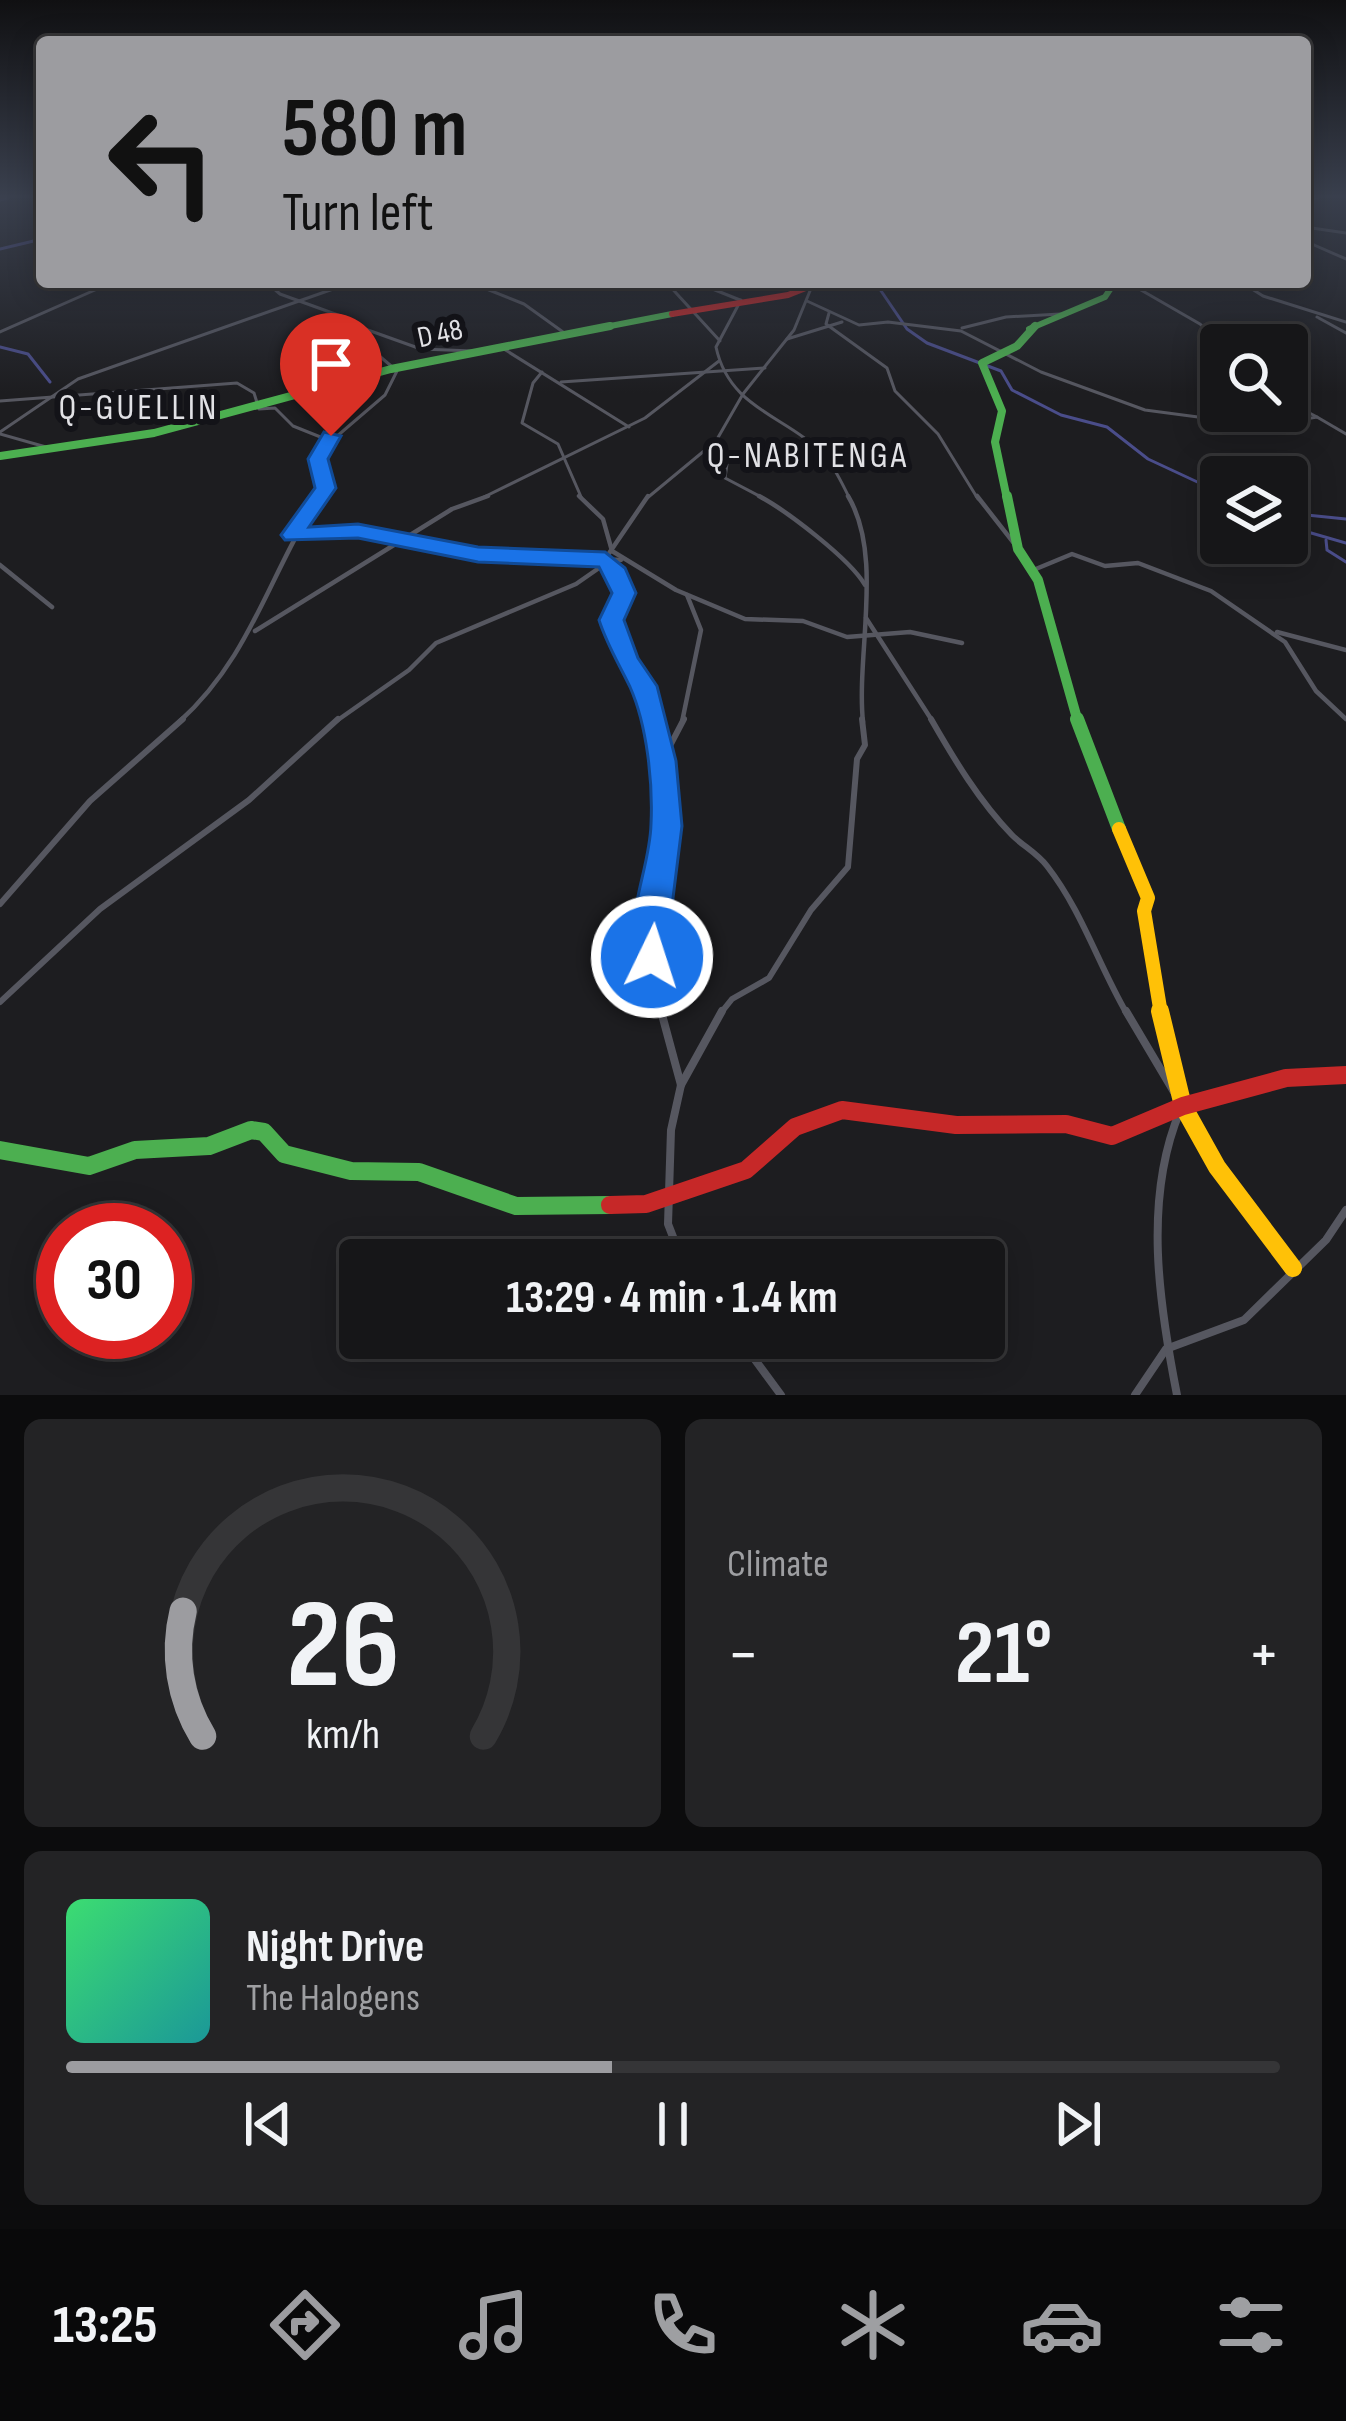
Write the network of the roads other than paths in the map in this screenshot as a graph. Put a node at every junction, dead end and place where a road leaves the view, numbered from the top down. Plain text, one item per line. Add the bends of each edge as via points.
1 (99, 288) edge
2 (277, 288) edge
3 (334, 288) edge
4 (476, 288) edge
5 (667, 288) edge
6 (710, 288) edge
7 (801, 288) edge
8 (815, 288) edge
9 (1111, 288) edge
10 (1137, 288) edge
11 (1250, 288) edge
12 (299, 300) junction
13 (807, 301) junction
14 (744, 302) junction
15 (696, 311) junction
16 (829, 313) junction
17 (1313, 313) junction
18 (1060, 314) junction
19 (848, 322) junction
20 (1346, 322) edge
21 (351, 324) junction
22 (827, 324) junction
23 (1200, 324) edge
24 (956, 329) junction
25 (0, 332) edge
26 (563, 332) junction
27 (1346, 333) edge
28 (787, 339) junction
29 (720, 340) junction
30 (499, 346) junction
31 (479, 351) junction
32 (1004, 353) junction
33 (718, 361) junction
34 (396, 368) junction
35 (767, 368) junction
36 (726, 370) junction
37 (542, 373) junction
38 (702, 374) junction
39 (561, 382) junction
40 (743, 394) junction
41 (50, 395) junction
42 (0, 401) edge
43 (259, 405) junction
44 (1308, 412) edge
45 (1317, 417) junction
46 (628, 427) junction
47 (0, 433) edge
48 (1346, 434) edge
49 (328, 440) junction
50 (49, 448) junction
51 (709, 448) junction
52 (0, 456) edge
53 (564, 463) junction
54 (292, 535) junction
55 (407, 542) junction
56 (1018, 548) junction
57 (612, 551) junction
58 (605, 560) junction
59 (627, 560) junction
60 (0, 565) edge
61 (1031, 571) junction
62 (867, 590) junction
63 (686, 595) junction
64 (52, 607) dead end
65 (866, 618) junction
66 (1271, 631) junction
67 (253, 632) junction
68 (862, 637) junction
69 (876, 638) junction
70 (962, 643) dead end
71 (1346, 650) edge
72 (1346, 719) edge
73 (662, 761) junction
74 (0, 904) edge
75 (0, 1002) edge
76 (1346, 1075) edge
77 (681, 1085) junction
78 (1183, 1106) junction
79 (0, 1150) edge
80 (668, 1192) junction
81 (1346, 1210) edge
82 (674, 1239) edge
83 (1293, 1268) junction
84 (1166, 1349) junction
85 (754, 1359) edge
86 (781, 1395) edge
87 (1135, 1395) edge
88 (1177, 1395) edge

1 - 25 street
2 - 12 street
3 - 12 street
4 - 26 street via 527,306 538,322
5 - 15 street
6 - 14 street
7 - 14 street, D 48
8 - 13 street
9 - 18 street
10 - 23 street
11 - 17 street
12 - 21 street
12 - 41 street
13 - 16 street
13 - 28 street
14 - 15 street, D 48
14 - 29 street
15 - 26 street, D 48
15 - 29 street
16 - 19 street
16 - 22 street
17 - 20 street
17 - 27 street
18 - 24 street
18 - 32 street
19 - 22 street
19 - 24 street
21 - 31 street via 421,349
21 - 34 street
22 - 28 street
22 - 56 street via 887,368 895,392 938,434
24 - 32 street
26 - 30 street, D 48
28 - 35 street
29 - 33 street
30 - 31 street, D 48
30 - 37 street
31 - 34 street, D 48
32 - 45 street via 1145,410 1267,426
32 - 56 street via 982,365 1002,411 995,442
33 - 36 street
33 - 38 street
34 - 43 street, D 48
34 - 49 street via 385,395
35 - 36 street
35 - 40 street
36 - 38 street
36 - 40 street
37 - 39 street
37 - 53 street via 522,423 559,444
38 - 39 street
38 - 46 street
39 - 46 street
40 - 51 street
40 - 62 street via 825,456 848,491 859,514
41 - 42 street
41 - 43 street via 237,383
41 - 47 street
43 - 49 street
43 - 50 street, D 48 via 154,433
44 - 45 street
45 - 48 street
46 - 53 street
47 - 50 street
49 - 54 street via 318,459 325,488
50 - 52 street, D 48
51 - 57 street via 649,495
51 - 62 street via 727,464 724,478 790,512 818,543 852,563
53 - 55 street via 452,509
53 - 57 street via 581,502 603,519
54 - 55 street via 358,531
54 - 67 street
55 - 58 street
55 - 67 street
56 - 61 street
57 - 58 street
57 - 59 street
58 - 59 street
58 - 73 street via 624,593 612,620 648,698
58 - 75 street via 576,584 436,643 250,800 100,909
59 - 63 street
60 - 64 street
61 - 66 street via 1072,554 1105,566 1138,563 1185,578
61 - 78 street via 1087,752 1148,898 1154,984
62 - 65 street
63 - 68 street via 745,619 803,621
63 - 73 street via 701,629 686,716
65 - 68 street
65 - 69 street
66 - 71 street
66 - 72 street
67 - 74 street via 199,704 90,801
68 - 69 street
68 - 77 street via 865,745 857,758 848,867 769,978 717,1017
69 - 70 street via 910,632
69 - 78 street via 959,767 1012,835 1044,861 1082,918 1104,974
73 - 77 street via 667,826 649,933
76 - 78 street via 1286,1078
77 - 80 street
78 - 80 street via 1112,1136 1066,1124 956,1125 842,1110 795,1127 746,1170
78 - 83 street via 1217,1167
78 - 84 street via 1170,1128 1158,1231
79 - 80 street via 89,1166 135,1150 209,1147 251,1130 264,1132 284,1154 351,1171 419,1172 517,1206 646,1204
80 - 82 street
81 - 83 street via 1327,1240
83 - 84 street via 1244,1320
84 - 87 street
84 - 88 street
85 - 86 street

